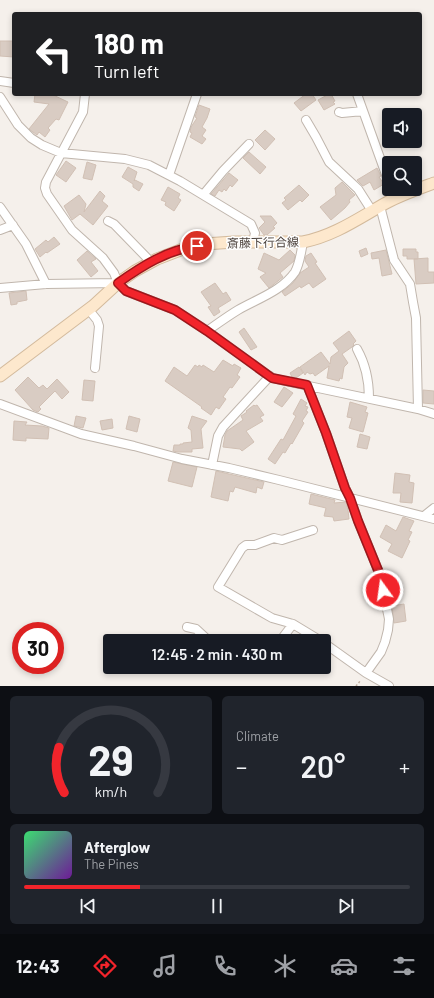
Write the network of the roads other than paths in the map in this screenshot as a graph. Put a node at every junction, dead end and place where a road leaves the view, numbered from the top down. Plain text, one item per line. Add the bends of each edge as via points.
1 (0, 81) edge
2 (12, 83) edge
3 (85, 96) edge
4 (195, 96) edge
5 (358, 96) edge
6 (0, 97) edge
7 (363, 111) junction
8 (338, 112) dead end
9 (306, 120) dead end
10 (249, 144) dead end
11 (61, 153) junction
12 (382, 164) edge
13 (169, 175) junction
14 (434, 183) edge
15 (422, 186) edge
16 (202, 195) junction
17 (391, 196) edge
18 (0, 207) edge
19 (376, 209) junction
20 (108, 221) dead end
21 (13, 226) junction
22 (0, 230) edge
23 (253, 242) junction
24 (303, 242) junction
25 (151, 262) junction
26 (118, 283) junction
27 (46, 284) junction
28 (0, 288) edge
29 (89, 310) junction
30 (207, 331) junction
31 (357, 349) dead end
32 (95, 368) dead end
33 (0, 376) edge
34 (270, 376) junction
35 (307, 385) junction
36 (369, 398) junction
37 (0, 404) edge
38 (418, 409) junction
39 (434, 414) edge
40 (212, 465) junction
41 (350, 498) junction
42 (434, 508) edge
43 (424, 516) junction
44 (434, 520) edge
45 (313, 530) dead end
46 (293, 624) junction
47 (187, 627) dead end
48 (202, 634) edge
49 (285, 634) edge
50 (309, 634) edge
51 (331, 648) edge
52 (366, 673) junction
53 (388, 686) edge

1 - 2 street
3 - 11 street via 83,112
4 - 13 street
5 - 7 street
6 - 11 street via 18,125 31,138 42,146
7 - 8 street
7 - 12 street
9 - 19 street via 329,162
10 - 16 street
11 - 13 street via 138,161
11 - 26 street via 46,182 47,194 72,230 106,262
13 - 16 street
14 - 15 main road, 斎藤下行合線
16 - 23 street via 251,224 255,232
17 - 19 main road, 斎藤下行合線
18 - 21 street
19 - 24 main road, 斎藤下行合線 via 322,237
19 - 38 street via 394,260 410,284 414,302
20 - 25 street
21 - 22 street
21 - 27 street via 26,244
23 - 24 main road, 斎藤下行合線
23 - 25 main road, 斎藤下行合線 via 188,247
24 - 30 street via 300,258 290,278
25 - 26 main road, 斎藤下行合線
26 - 27 street
26 - 29 main road, 斎藤下行合線
26 - 30 street via 126,291 175,310
27 - 28 street
29 - 32 street via 100,326
29 - 33 main road, 斎藤下行合線
30 - 34 street
31 - 36 street via 364,361
34 - 35 street via 285,382
34 - 40 street via 223,427 218,436
35 - 36 street
35 - 41 street
36 - 38 street
37 - 40 street via 81,434
38 - 39 street
40 - 41 street
41 - 43 street
41 - 52 street via 380,575 389,619 383,647
42 - 43 street
43 - 44 street
45 - 46 street via 282,540 274,538 255,545 246,545 218,587 272,618
46 - 49 street
46 - 50 street
47 - 48 street via 196,629
51 - 52 street
52 - 53 street

